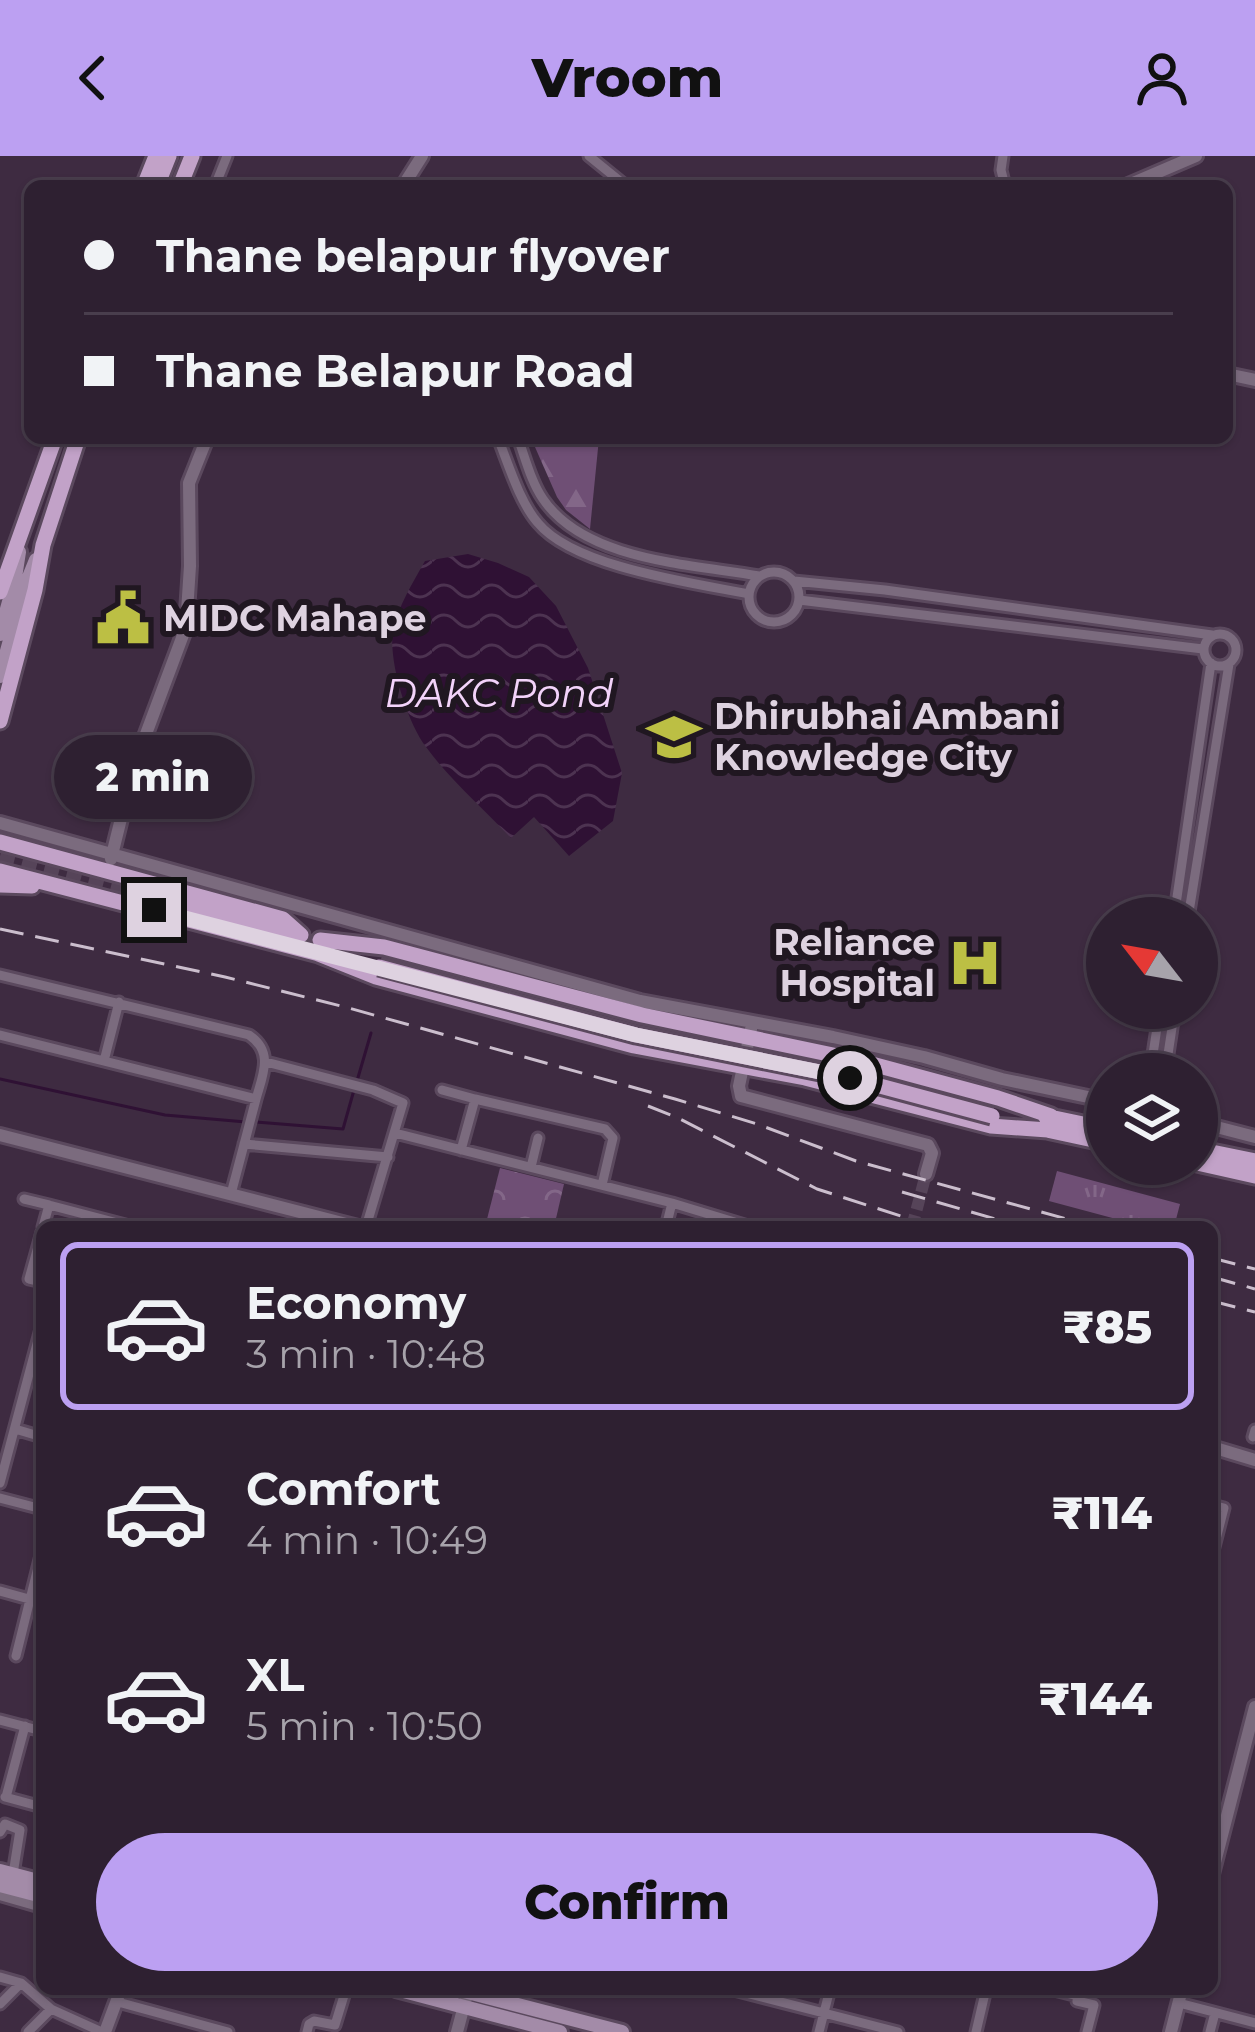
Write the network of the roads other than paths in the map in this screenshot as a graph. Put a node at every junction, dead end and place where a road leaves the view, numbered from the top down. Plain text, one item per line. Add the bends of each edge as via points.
1 (590, 156) edge
2 (1003, 156) edge
3 (1196, 156) edge
4 (1001, 170) junction
5 (619, 180) edge
6 (997, 180) edge
7 (1004, 180) edge
8 (1140, 180) edge
9 (53, 444) edge
10 (76, 444) edge
11 (205, 444) edge
12 (501, 444) edge
13 (520, 444) edge
14 (43, 544) junction
15 (759, 576) junction
16 (794, 580) junction
17 (13, 588) edge
18 (749, 593) junction
19 (799, 600) junction
20 (0, 634) edge
21 (1212, 635) junction
22 (1203, 649) junction
23 (1211, 663) junction
24 (1229, 664) junction
25 (0, 676) edge
26 (0, 722) edge
27 (0, 823) edge
28 (0, 842) edge
29 (110, 862) junction
30 (0, 871) edge
31 (0, 885) edge
32 (65, 887) junction
33 (157, 897) tunnel mouth
34 (1177, 897) edge
35 (1192, 897) edge
36 (301, 935) junction
37 (318, 946) junction
38 (0, 975) edge
39 (119, 1002) junction
40 (744, 1028) junction
41 (0, 1035) edge
42 (104, 1061) junction
43 (266, 1062) junction
44 (737, 1066) junction
45 (442, 1090) dead end
46 (1086, 1097) edge
47 (475, 1099) junction
48 (255, 1103) junction
49 (1050, 1123) junction
50 (1086, 1127) edge
51 (1218, 1127) edge
52 (395, 1133) junction
53 (0, 1135) edge
54 (1086, 1136) edge
55 (1255, 1137) edge
56 (246, 1138) junction
57 (538, 1138) dead end
58 (461, 1150) junction
59 (1218, 1154) edge
60 (388, 1156) junction
61 (1255, 1162) edge
62 (531, 1167) junction
63 (1218, 1168) edge
64 (926, 1174) dead end
65 (1255, 1176) edge
66 (602, 1185) junction
67 (231, 1194) junction
68 (24, 1198) dead end
69 (672, 1203) junction
70 (50, 1205) junction
71 (46, 1221) edge
72 (110, 1221) edge
73 (318, 1221) edge
74 (364, 1221) edge
75 (668, 1221) edge
76 (731, 1221) edge
77 (36, 1254) edge
78 (36, 1281) edge
79 (36, 1363) edge
80 (14, 1429) junction
81 (36, 1435) edge
82 (1218, 1449) edge
83 (1252, 1457) edge
84 (0, 1483) edge
85 (0, 1498) edge
86 (1218, 1506) edge
87 (36, 1507) edge
88 (1218, 1532) edge
89 (36, 1573) edge
90 (0, 1591) edge
91 (29, 1599) junction
92 (16, 1656) dead end
93 (1255, 1707) edge
94 (0, 1720) edge
95 (25, 1726) junction
96 (36, 1729) edge
97 (3, 1796) edge
98 (36, 1806) edge
99 (1218, 1813) edge
100 (1227, 1815) junction
101 (0, 1832) edge
102 (1218, 1850) edge
103 (0, 1854) edge
104 (5, 1873) edge
105 (36, 1881) edge
106 (36, 1892) edge
107 (0, 1894) edge
108 (36, 1904) edge
109 (0, 1977) edge
110 (21, 1982) junction
111 (119, 1995) edge
112 (344, 1995) edge
113 (464, 1995) edge
114 (466, 1995) edge
115 (468, 1995) edge
116 (754, 1995) edge
117 (828, 1995) edge
118 (985, 1995) edge
119 (1078, 1995) edge
120 (1181, 1996) edge
121 (0, 2004) edge
122 (51, 2008) junction
123 (824, 2013) junction
124 (1215, 2013) junction
125 (171, 2016) junction
126 (1255, 2023) edge
127 (556, 2031) edge
128 (28, 2032) edge
129 (103, 2032) edge
130 (178, 2032) edge
131 (228, 2032) edge
132 (307, 2032) edge
133 (458, 2032) edge
134 (622, 2032) edge
135 (819, 2032) edge
136 (898, 2032) edge
137 (976, 2032) edge
138 (1087, 2032) edge
139 (1171, 2032) edge
140 (1210, 2032) edge

1 - 5 street
2 - 4 street
3 - 8 street
4 - 6 street
4 - 7 street
9 - 17 main road
10 - 14 main road
11 - 29 street via 189,483 186,627 134,766
12 - 18 street via 549,536 610,562
13 - 15 street via 541,496 566,526 633,554
14 - 17 main road
14 - 26 main road
15 - 16 street via 781,572
15 - 18 street
16 - 19 street
16 - 21 street
17 - 20 main road
17 - 25 main road
18 - 19 street via 756,615 769,622 789,618
19 - 22 street
21 - 22 street
21 - 24 street via 1233,640
22 - 23 street
23 - 24 street
23 - 34 street
24 - 35 street
27 - 29 street
28 - 29 main road
29 - 36 main road via 284,920
29 - 40 street
30 - 32 main road
31 - 32 main road
32 - 37 main road
33 - 36 main road
36 - 37 main road
37 - 40 main road via 384,947 641,1015
37 - 44 main road via 376,977
37 - 49 main road, bridge via 636,1035
38 - 39 street
39 - 42 street
39 - 43 street via 249,1035
40 - 44 main road
40 - 46 street via 924,1057
40 - 49 main road via 998,1098
41 - 42 street
42 - 48 street
43 - 48 street
43 - 52 street via 403,1103
44 - 49 main road via 991,1126
44 - 64 street via 741,1096 928,1145
45 - 47 street
47 - 58 street
47 - 66 street via 610,1131
48 - 56 street
49 - 50 main road
49 - 54 main road
51 - 55 street
52 - 58 street
52 - 60 street
53 - 67 street
56 - 60 street
56 - 67 street
57 - 62 street
58 - 62 street
59 - 61 main road
60 - 74 street
62 - 66 street
63 - 65 main road
66 - 69 street
67 - 73 street
68 - 70 street
69 - 75 street
69 - 76 street
70 - 71 street
70 - 72 street
77 - 78 street via 29,1279
79 - 80 street
80 - 81 street
80 - 84 street
82 - 83 street
85 - 87 street
86 - 88 street
89 - 91 street
90 - 91 street
91 - 92 street
93 - 100 street
94 - 95 street
95 - 96 street
95 - 97 street
97 - 98 street
99 - 100 street
100 - 102 street
101 - 104 street via 4,1825 20,1830
103 - 104 street
104 - 105 main road
104 - 106 main road
107 - 108 street
109 - 110 street
110 - 121 street
110 - 122 street
111 - 125 street
111 - 129 street
112 - 132 street via 335,2025 314,2021
113 - 133 street
114 - 127 main road
115 - 134 main road
116 - 123 street
117 - 123 street
118 - 137 street
119 - 138 street via 1094,2006
120 - 124 street
120 - 139 street
122 - 128 street
122 - 129 street
123 - 135 street
123 - 136 street
124 - 126 street
124 - 140 street
125 - 130 street
125 - 131 street

